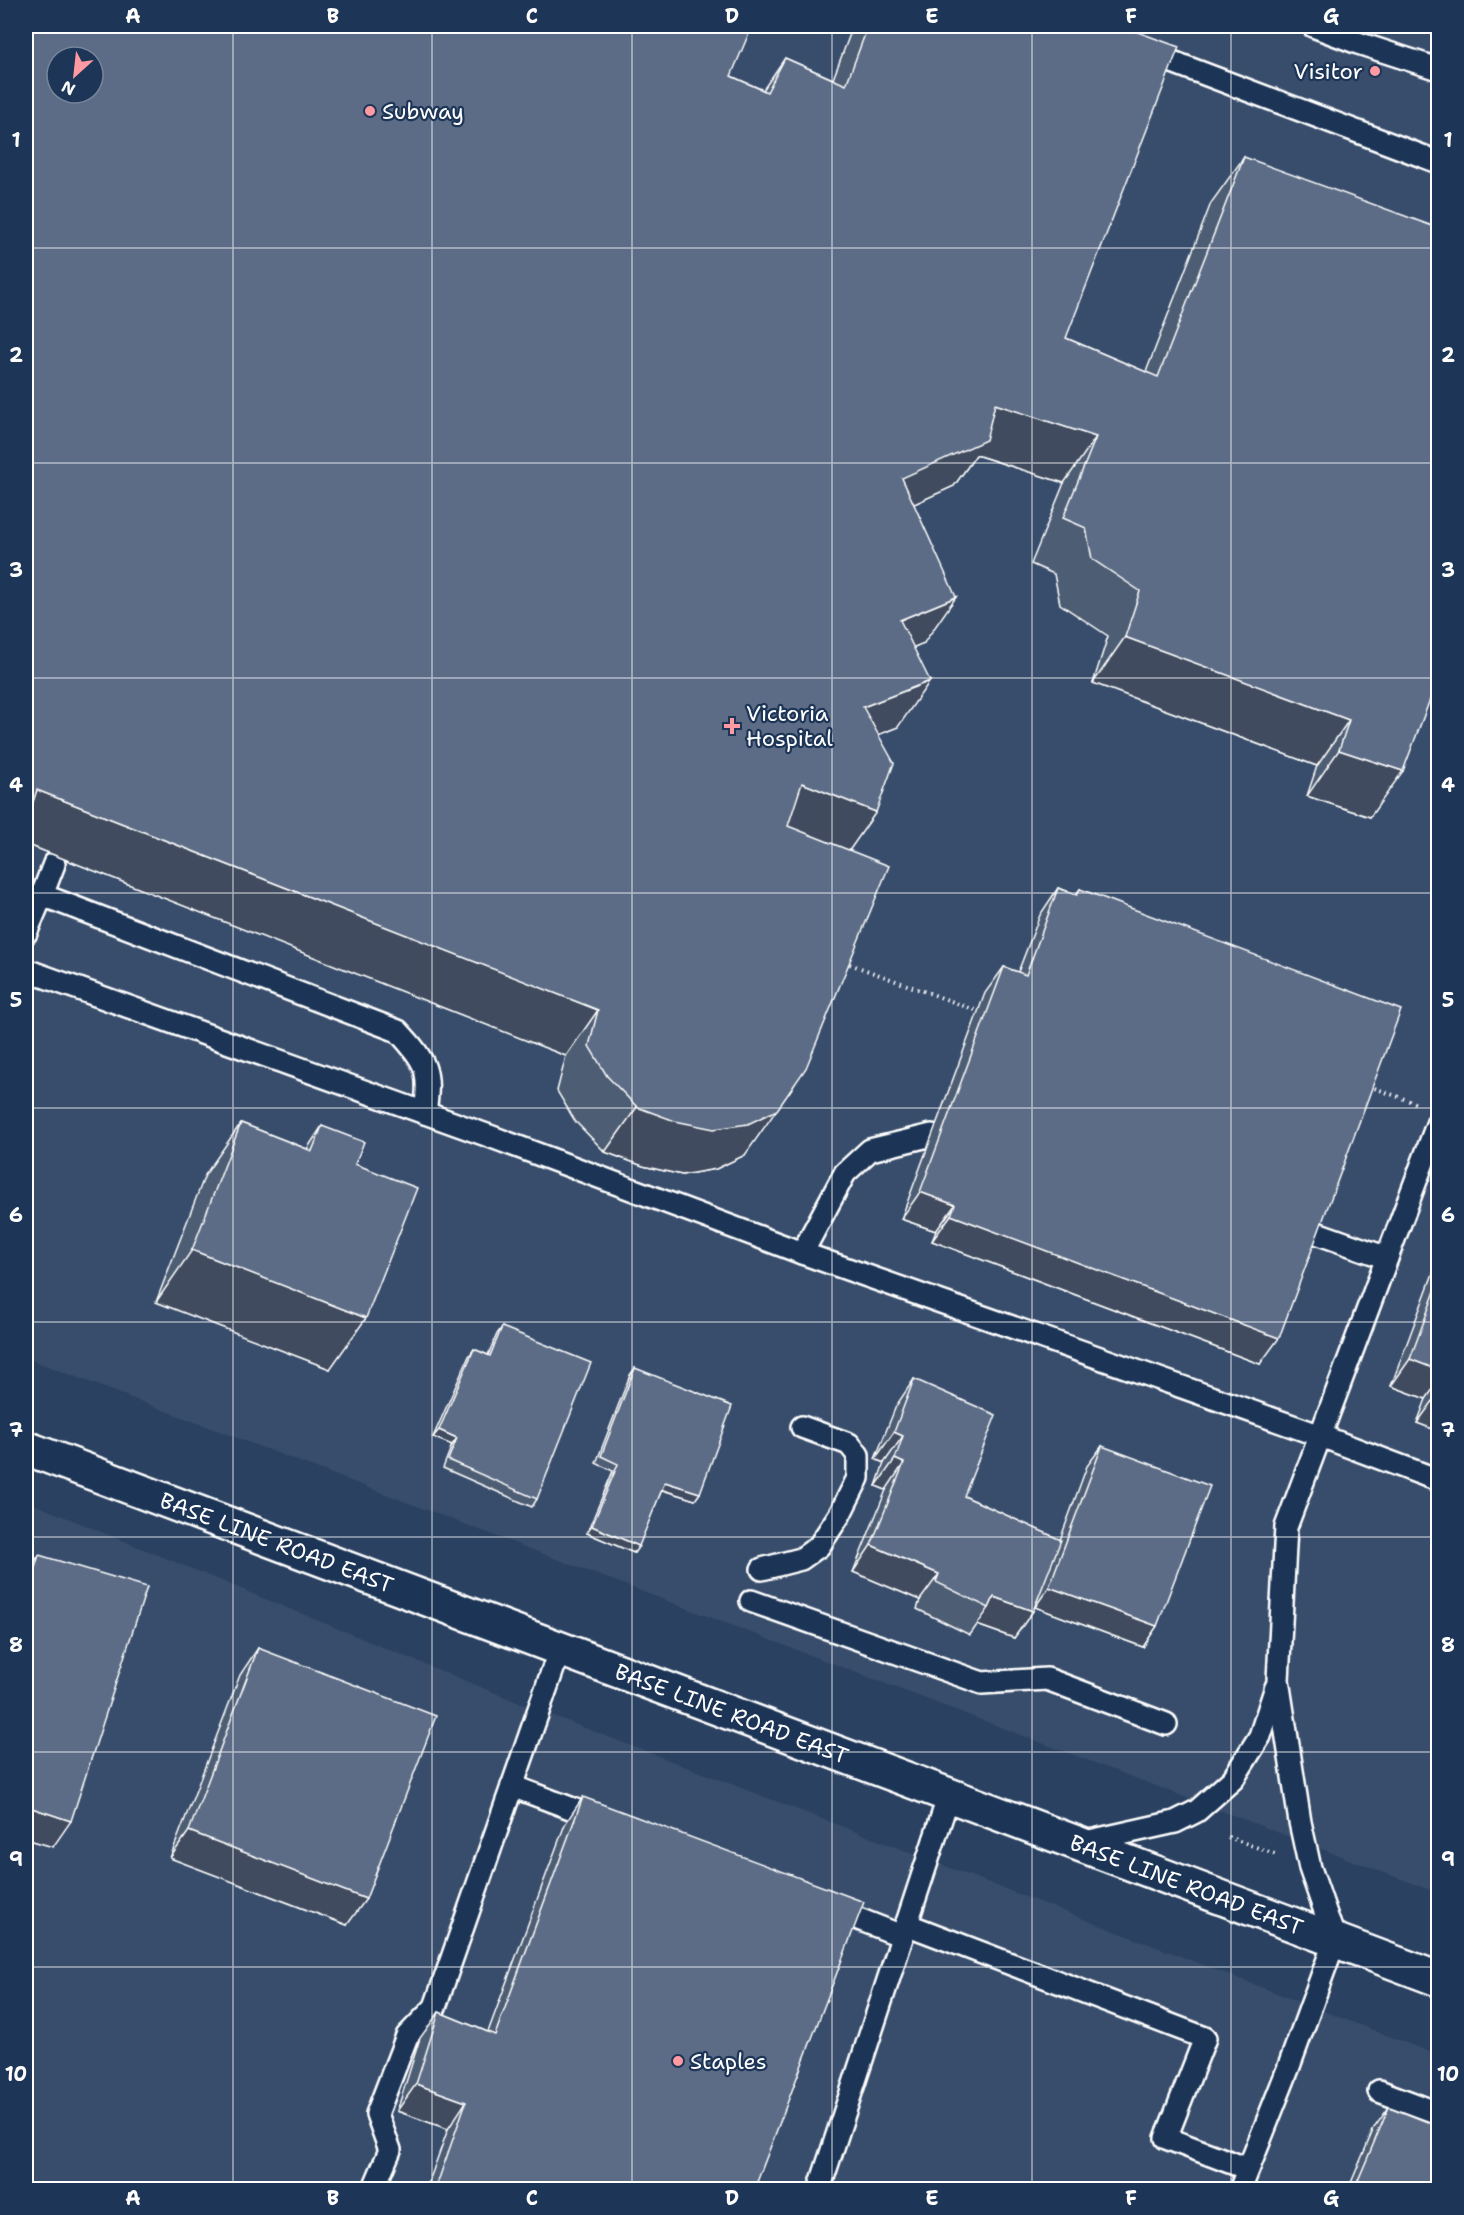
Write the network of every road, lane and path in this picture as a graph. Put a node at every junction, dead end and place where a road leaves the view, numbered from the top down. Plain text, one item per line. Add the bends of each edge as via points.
1 (1313, 26) edge
2 (1361, 34) edge
3 (1131, 46) edge
4 (1438, 69) edge
5 (1438, 162) edge
6 (54, 864) dead end
7 (42, 895) junction
8 (26, 933) edge
9 (837, 960) edge
10 (26, 970) edge
11 (978, 1011) dead end
12 (1365, 1085) edge
13 (1418, 1104) dead end
14 (425, 1113) junction
15 (1438, 1122) edge
16 (932, 1135) dead end
17 (1311, 1230) edge
18 (802, 1253) junction
19 (1388, 1258) junction
20 (802, 1427) dead end
21 (1320, 1436) junction
22 (26, 1448) edge
23 (1438, 1480) edge
24 (762, 1569) dead end
25 (751, 1601) dead end
26 (560, 1649) junction
27 (1278, 1680) junction
28 (1166, 1725) dead end
29 (512, 1786) junction
30 (949, 1795) junction
31 (624, 1829) edge
32 (1228, 1837) dead end
33 (1078, 1843) junction
34 (1278, 1856) dead end
35 (813, 1901) edge
36 (904, 1930) junction
37 (1335, 1940) junction
38 (1438, 1979) edge
39 (1379, 2091) dead end
40 (1438, 2113) edge
41 (1248, 2169) junction
42 (373, 2190) edge
43 (819, 2190) edge
44 (1240, 2190) edge

1 - 2 lane
2 - 4 lane
3 - 5 lane
6 - 7 lane
7 - 8 lane
7 - 14 lane via 398,1031 415,1049 426,1069
9 - 11 path
10 - 14 lane
12 - 13 path
14 - 18 lane
15 - 19 lane
16 - 18 lane via 870,1150 845,1173
17 - 19 lane
18 - 21 lane
19 - 21 lane
20 - 24 lane via 849,1444 858,1455 858,1478 819,1546 801,1558
21 - 23 lane
21 - 27 lane via 1286,1527
22 - 26 street, BASE LINE ROAD EAST
25 - 28 lane via 982,1683 1047,1679
26 - 29 lane
26 - 30 street, BASE LINE ROAD EAST
27 - 33 lane via 1260,1736 1233,1779 1197,1811 1175,1822
27 - 37 lane via 1310,1868
29 - 31 lane
29 - 42 lane via 435,2007 407,2036 377,2114 390,2150
30 - 33 street, BASE LINE ROAD EAST
30 - 36 lane
32 - 34 path
33 - 37 street, BASE LINE ROAD EAST
35 - 36 lane
36 - 41 lane via 1204,2038 1166,2138
36 - 43 lane
37 - 38 street, BASE LINE ROAD EAST
37 - 41 lane
39 - 40 lane
41 - 44 lane

